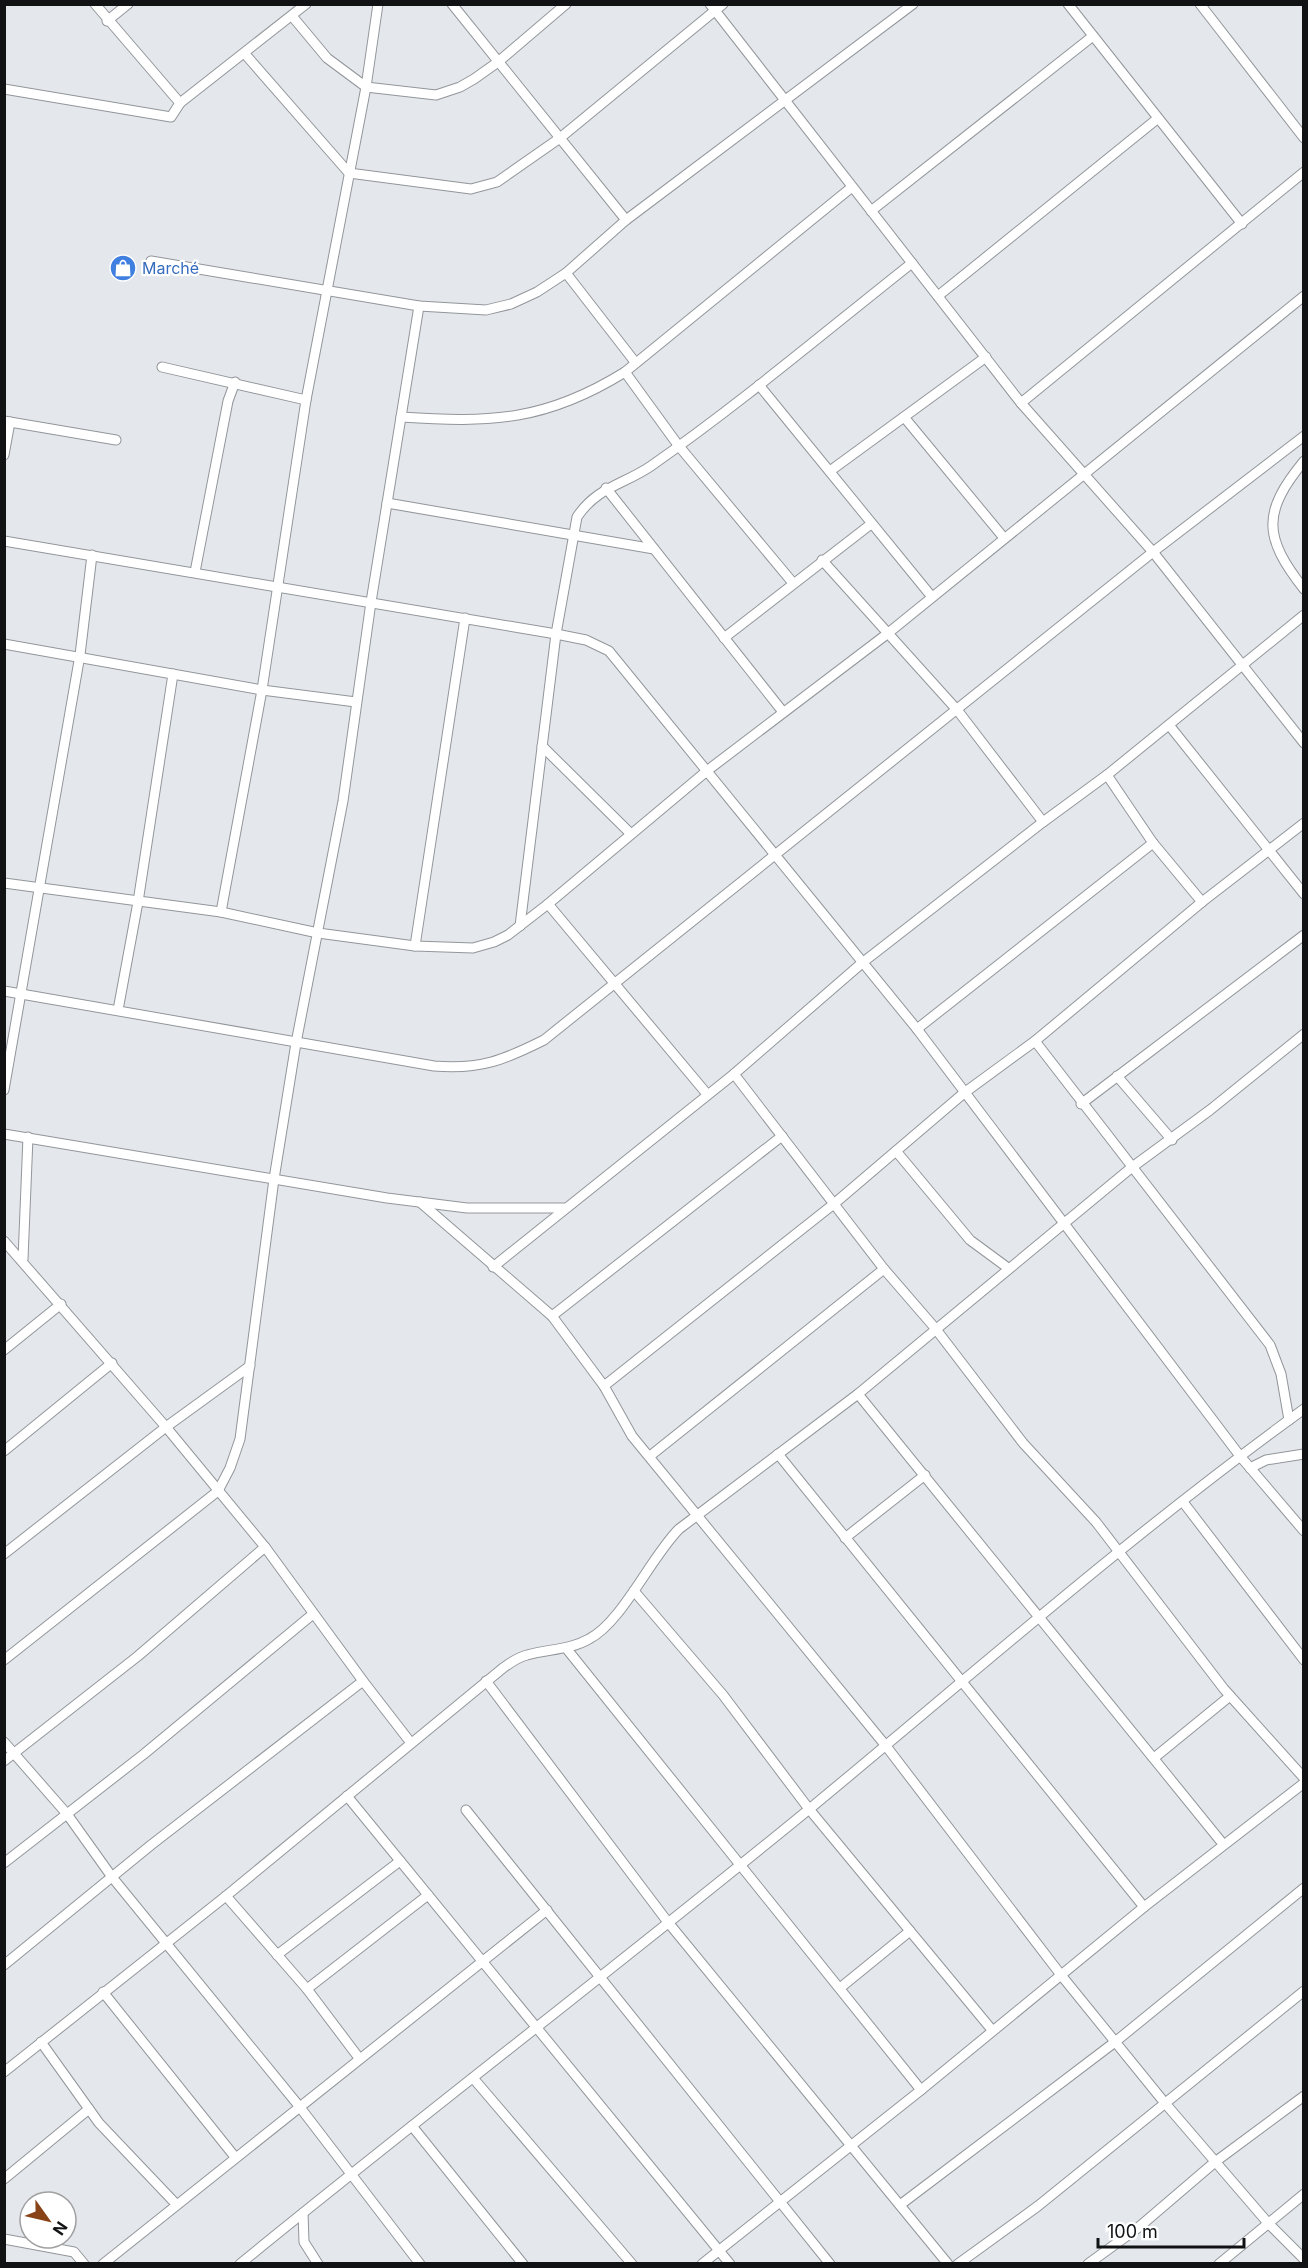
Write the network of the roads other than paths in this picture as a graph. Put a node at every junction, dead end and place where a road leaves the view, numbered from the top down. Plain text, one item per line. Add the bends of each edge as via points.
1 (95, 4) edge
2 (128, 4) edge
3 (306, 4) edge
4 (378, 4) edge
5 (453, 4) edge
6 (566, 4) edge
7 (723, 4) edge
8 (913, 4) edge
9 (1068, 4) edge
10 (1200, 4) edge
11 (713, 8) edge
12 (292, 16) junction
13 (107, 21) junction
14 (1093, 36) junction
15 (245, 54) junction
16 (498, 62) junction
17 (366, 87) junction
18 (4, 89) edge
19 (784, 100) junction
20 (180, 103) junction
21 (1157, 119) junction
22 (560, 138) junction
23 (1304, 138) edge
24 (1304, 172) edge
25 (349, 173) junction
26 (852, 187) junction
27 (871, 211) junction
28 (626, 220) junction
29 (1242, 224) junction
30 (151, 261) dead end
31 (912, 263) junction
32 (566, 273) junction
33 (326, 291) junction
34 (938, 296) junction
35 (1304, 296) edge
36 (419, 306) junction
37 (986, 357) junction
38 (635, 362) junction
39 (162, 367) dead end
40 (625, 372) junction
41 (235, 382) junction
42 (759, 385) junction
43 (306, 400) junction
44 (1021, 403) junction
45 (401, 417) junction
46 (904, 417) junction
47 (7, 421) edge
48 (1304, 436) edge
49 (116, 440) dead end
50 (678, 445) junction
51 (4, 455) edge
52 (1304, 461) edge
53 (830, 471) junction
54 (1084, 473) junction
55 (606, 488) junction
56 (387, 503) junction
57 (871, 524) junction
58 (572, 536) junction
59 (1004, 538) junction
60 (4, 541) edge
61 (654, 549) junction
62 (1153, 552) junction
63 (92, 555) junction
64 (822, 560) junction
65 (195, 572) junction
66 (793, 583) junction
67 (278, 587) junction
68 (1304, 589) edge
69 (932, 597) junction
70 (371, 602) junction
71 (1304, 615) edge
72 (465, 618) junction
73 (556, 634) junction
74 (887, 634) junction
75 (724, 638) junction
76 (4, 644) edge
77 (80, 655) junction
78 (1242, 665) junction
79 (173, 674) junction
80 (262, 690) junction
81 (357, 702) junction
82 (783, 711) junction
83 (958, 711) junction
84 (1169, 725) junction
85 (1304, 743) edge
86 (542, 746) junction
87 (708, 770) junction
88 (1107, 776) junction
89 (1043, 822) junction
90 (1304, 823) edge
91 (630, 833) junction
92 (1153, 843) junction
93 (1268, 850) junction
94 (777, 855) junction
95 (4, 883) edge
96 (40, 889) junction
97 (1304, 894) edge
98 (138, 902) junction
99 (1202, 902) junction
100 (548, 904) junction
101 (221, 912) junction
102 (520, 926) junction
103 (318, 933) junction
104 (1304, 935) edge
105 (415, 946) junction
106 (862, 963) junction
107 (614, 984) junction
108 (4, 991) edge
109 (21, 994) junction
110 (118, 1011) junction
111 (917, 1029) junction
112 (1304, 1034) edge
113 (1035, 1041) junction
114 (296, 1043) junction
115 (734, 1074) junction
116 (1117, 1076) junction
117 (4, 1090) edge
118 (964, 1093) junction
119 (707, 1094) junction
120 (1081, 1104) junction
121 (4, 1134) edge
122 (28, 1137) junction
123 (782, 1137) junction
124 (1172, 1140) junction
125 (896, 1151) junction
126 (1131, 1168) junction
127 (274, 1179) junction
128 (420, 1202) junction
129 (835, 1203) junction
130 (564, 1208) junction
131 (1064, 1223) junction
132 (4, 1241) edge
133 (23, 1259) junction
134 (493, 1267) junction
135 (1008, 1268) junction
136 (884, 1269) junction
137 (61, 1304) junction
138 (552, 1316) junction
139 (935, 1328) junction
140 (4, 1350) edge
141 (112, 1363) junction
142 (250, 1366) junction
143 (604, 1386) junction
144 (858, 1394) junction
145 (1304, 1410) edge
146 (1290, 1420) junction
147 (166, 1427) junction
148 (4, 1451) edge
149 (778, 1454) junction
150 (1304, 1454) edge
151 (650, 1456) junction
152 (1240, 1456) junction
153 (1250, 1468) junction
154 (925, 1475) junction
155 (218, 1491) junction
156 (1183, 1502) junction
157 (698, 1515) junction
158 (1304, 1531) edge
159 (845, 1538) junction
160 (265, 1547) junction
161 (1120, 1551) junction
162 (4, 1554) edge
163 (634, 1591) junction
164 (313, 1614) junction
165 (1041, 1617) junction
166 (566, 1648) junction
167 (4, 1660) edge
168 (1304, 1660) edge
169 (486, 1680) junction
170 (363, 1681) junction
171 (962, 1683) junction
172 (1230, 1696) junction
173 (4, 1742) edge
174 (411, 1743) junction
175 (886, 1746) junction
176 (14, 1753) junction
177 (1154, 1758) junction
178 (4, 1761) edge
179 (1304, 1778) edge
180 (1304, 1783) edge
181 (346, 1796) junction
182 (809, 1809) junction
183 (466, 1810) dead end
184 (67, 1814) junction
185 (1223, 1844) junction
186 (400, 1861) junction
187 (4, 1863) edge
188 (741, 1864) junction
189 (112, 1877) junction
190 (1304, 1888) edge
191 (428, 1895) junction
192 (226, 1896) junction
193 (1144, 1907) junction
194 (547, 1910) junction
195 (667, 1921) junction
196 (910, 1931) junction
197 (165, 1943) junction
198 (277, 1955) junction
199 (482, 1960) junction
200 (4, 1965) edge
201 (601, 1975) junction
202 (1061, 1975) junction
203 (840, 1988) junction
204 (307, 1989) junction
205 (1304, 1991) edge
206 (103, 1992) junction
207 (537, 2026) junction
208 (992, 2030) junction
209 (41, 2042) junction
210 (1115, 2042) junction
211 (359, 2058) junction
212 (4, 2072) edge
213 (473, 2078) junction
214 (921, 2090) junction
215 (1304, 2096) edge
216 (1164, 2102) junction
217 (299, 2106) junction
218 (89, 2109) junction
219 (412, 2126) junction
220 (851, 2145) junction
221 (235, 2157) junction
222 (1215, 2162) junction
223 (350, 2175) junction
224 (4, 2179) edge
225 (1304, 2194) edge
226 (781, 2200) junction
227 (176, 2204) junction
228 (900, 2205) junction
229 (303, 2213) junction
230 (1268, 2223) junction
231 (4, 2239) edge
232 (719, 2250) junction
233 (1304, 2259) edge
234 (84, 2264) edge
235 (103, 2264) edge
236 (240, 2264) edge
237 (318, 2264) edge
238 (420, 2264) edge
239 (523, 2264) edge
240 (632, 2264) edge
241 (702, 2264) edge
242 (730, 2264) edge
243 (830, 2264) edge
244 (948, 2264) edge
245 (958, 2264) edge
246 (1088, 2264) edge
247 (1219, 2264) edge

1 - 13 street
2 - 13 street
3 - 12 street
4 - 17 street
5 - 16 street
6 - 16 street
7 - 11 street
8 - 19 street
9 - 14 street
10 - 23 street
11 - 19 street
11 - 22 street
12 - 15 street
12 - 17 street via 327,58
13 - 20 street
14 - 21 street
14 - 27 street
15 - 20 street
15 - 25 street
16 - 17 street via 446,93 424,95
16 - 22 street
17 - 25 street
18 - 20 street via 171,117
19 - 26 street
19 - 28 street
21 - 29 street
21 - 34 street
22 - 25 street via 497,182 471,189
22 - 28 street
24 - 29 street
25 - 33 street
26 - 27 street
26 - 38 street
27 - 31 street
28 - 32 street
29 - 44 street
30 - 33 street
31 - 34 street
31 - 42 street
32 - 36 street via 511,304 468,310
32 - 38 street
33 - 36 street
33 - 43 street
34 - 37 street
35 - 54 street
36 - 45 street
37 - 44 street
37 - 46 street
38 - 40 street
39 - 41 street
40 - 45 street via 596,390 543,411 483,420
40 - 50 street
41 - 43 street
41 - 65 street
42 - 50 street
42 - 53 street
43 - 67 street
44 - 54 street
45 - 56 street
46 - 53 street
46 - 59 street
47 - 49 street
47 - 51 street
48 - 62 street
50 - 55 street via 650,467
50 - 66 street
52 - 68 street via 1280,497 1271,522 1288,568
53 - 57 street
54 - 59 street
54 - 62 street
55 - 58 street via 588,500 577,517
55 - 61 street
56 - 58 street
56 - 70 street
57 - 64 street
57 - 69 street
58 - 61 street
58 - 73 street
59 - 69 street
60 - 63 street
61 - 75 street
62 - 78 street
62 - 83 street
63 - 65 street
63 - 77 street
64 - 66 street
64 - 74 street
65 - 67 street
66 - 75 street
67 - 70 street
67 - 80 street
69 - 74 street
70 - 72 street
70 - 81 street
71 - 78 street
72 - 73 street
72 - 105 street
73 - 86 street
73 - 87 street via 586,640 609,651
74 - 82 street
74 - 83 street
75 - 82 street
76 - 77 street
77 - 79 street
77 - 96 street
78 - 84 street
78 - 85 street
79 - 80 street
79 - 98 street
80 - 81 street
80 - 101 street
81 - 103 street
82 - 87 street
83 - 89 street
83 - 94 street
84 - 88 street
84 - 93 street
86 - 91 street
86 - 102 street
87 - 91 street
87 - 94 street
88 - 89 street
88 - 92 street
89 - 106 street
90 - 93 street
91 - 100 street
92 - 99 street
92 - 111 street
93 - 97 street
93 - 99 street
94 - 106 street
94 - 107 street
95 - 96 street
96 - 98 street
96 - 109 street
98 - 101 street
98 - 110 street
99 - 113 street
100 - 102 street
100 - 107 street
101 - 103 street
102 - 105 street via 494,942 472,948
103 - 105 street
103 - 114 street
104 - 116 street
106 - 111 street
106 - 115 street
107 - 114 street via 544,1040 479,1067 434,1066
107 - 119 street
108 - 109 street
109 - 110 street
109 - 117 street
110 - 114 street
111 - 118 street
112 - 124 street
113 - 118 street
113 - 120 street
114 - 127 street
115 - 119 street
115 - 123 street
116 - 120 street
116 - 124 street
118 - 125 street
118 - 131 street
119 - 130 street
120 - 126 street
121 - 122 street
122 - 127 street
122 - 133 street
123 - 129 street
123 - 138 street
124 - 126 street
125 - 129 street
125 - 135 street via 970,1240
126 - 131 street
126 - 146 street via 1270,1345 1281,1374
127 - 128 street
127 - 142 street
128 - 130 street via 467,1208
128 - 134 street
129 - 136 street
129 - 143 street
130 - 134 street
131 - 135 street
131 - 152 street
132 - 133 street
133 - 137 street
134 - 138 street
135 - 139 street
136 - 139 street
136 - 151 street
137 - 140 street
137 - 141 street
138 - 143 street
139 - 144 street
139 - 161 street via 1023,1443
141 - 147 street
141 - 148 street
142 - 147 street
142 - 155 street via 240,1439
143 - 151 street via 620,1419
144 - 149 street
144 - 154 street
145 - 146 street
146 - 152 street
147 - 155 street
147 - 162 street
149 - 157 street
149 - 159 street
150 - 153 street via 1266,1460
151 - 157 street
152 - 153 street
152 - 156 street
153 - 158 street
154 - 159 street
154 - 165 street
155 - 160 street
155 - 167 street
156 - 161 street
156 - 168 street
157 - 163 street via 670,1538
157 - 175 street
159 - 171 street
160 - 164 street
160 - 176 street via 138,1656
161 - 165 street
161 - 172 street
163 - 166 street via 591,1639
163 - 182 street via 723,1695
164 - 170 street
164 - 184 street
165 - 171 street
165 - 177 street
166 - 169 street via 525,1655
166 - 188 street
169 - 174 street
169 - 195 street
170 - 174 street
170 - 189 street
171 - 175 street
171 - 193 street
172 - 177 street
172 - 179 street
173 - 176 street
174 - 181 street
175 - 182 street
175 - 202 street
176 - 178 street
176 - 184 street
177 - 185 street
180 - 185 street
181 - 186 street
181 - 192 street
182 - 188 street
182 - 196 street
183 - 194 street
184 - 187 street
184 - 189 street
185 - 193 street
186 - 191 street
186 - 198 street
188 - 195 street
188 - 203 street
189 - 197 street
189 - 200 street
190 - 210 street
191 - 199 street
191 - 204 street
192 - 197 street
192 - 198 street
193 - 202 street
194 - 199 street
194 - 201 street
195 - 201 street
195 - 220 street
196 - 203 street
196 - 208 street
197 - 206 street
197 - 217 street
198 - 204 street
199 - 207 street
199 - 211 street
201 - 207 street
201 - 226 street
202 - 208 street
202 - 210 street
203 - 214 street
204 - 211 street
205 - 216 street
206 - 209 street
206 - 221 street
207 - 213 street
207 - 232 street
208 - 214 street
209 - 212 street
209 - 218 street
210 - 216 street
210 - 228 street
211 - 217 street
213 - 219 street
213 - 240 street
214 - 220 street
215 - 222 street
216 - 222 street
216 - 245 street via 1038,2206
217 - 221 street
217 - 223 street
218 - 224 street
218 - 227 street
219 - 223 street
219 - 239 street
220 - 226 street
220 - 228 street
221 - 227 street
222 - 230 street
222 - 246 street via 1139,2227
223 - 229 street
223 - 238 street
225 - 230 street
226 - 232 street
226 - 243 street
227 - 235 street
228 - 244 street
229 - 236 street
229 - 237 street via 304,2242
230 - 233 street
230 - 247 street
231 - 234 street via 74,2252
232 - 241 street
232 - 242 street

